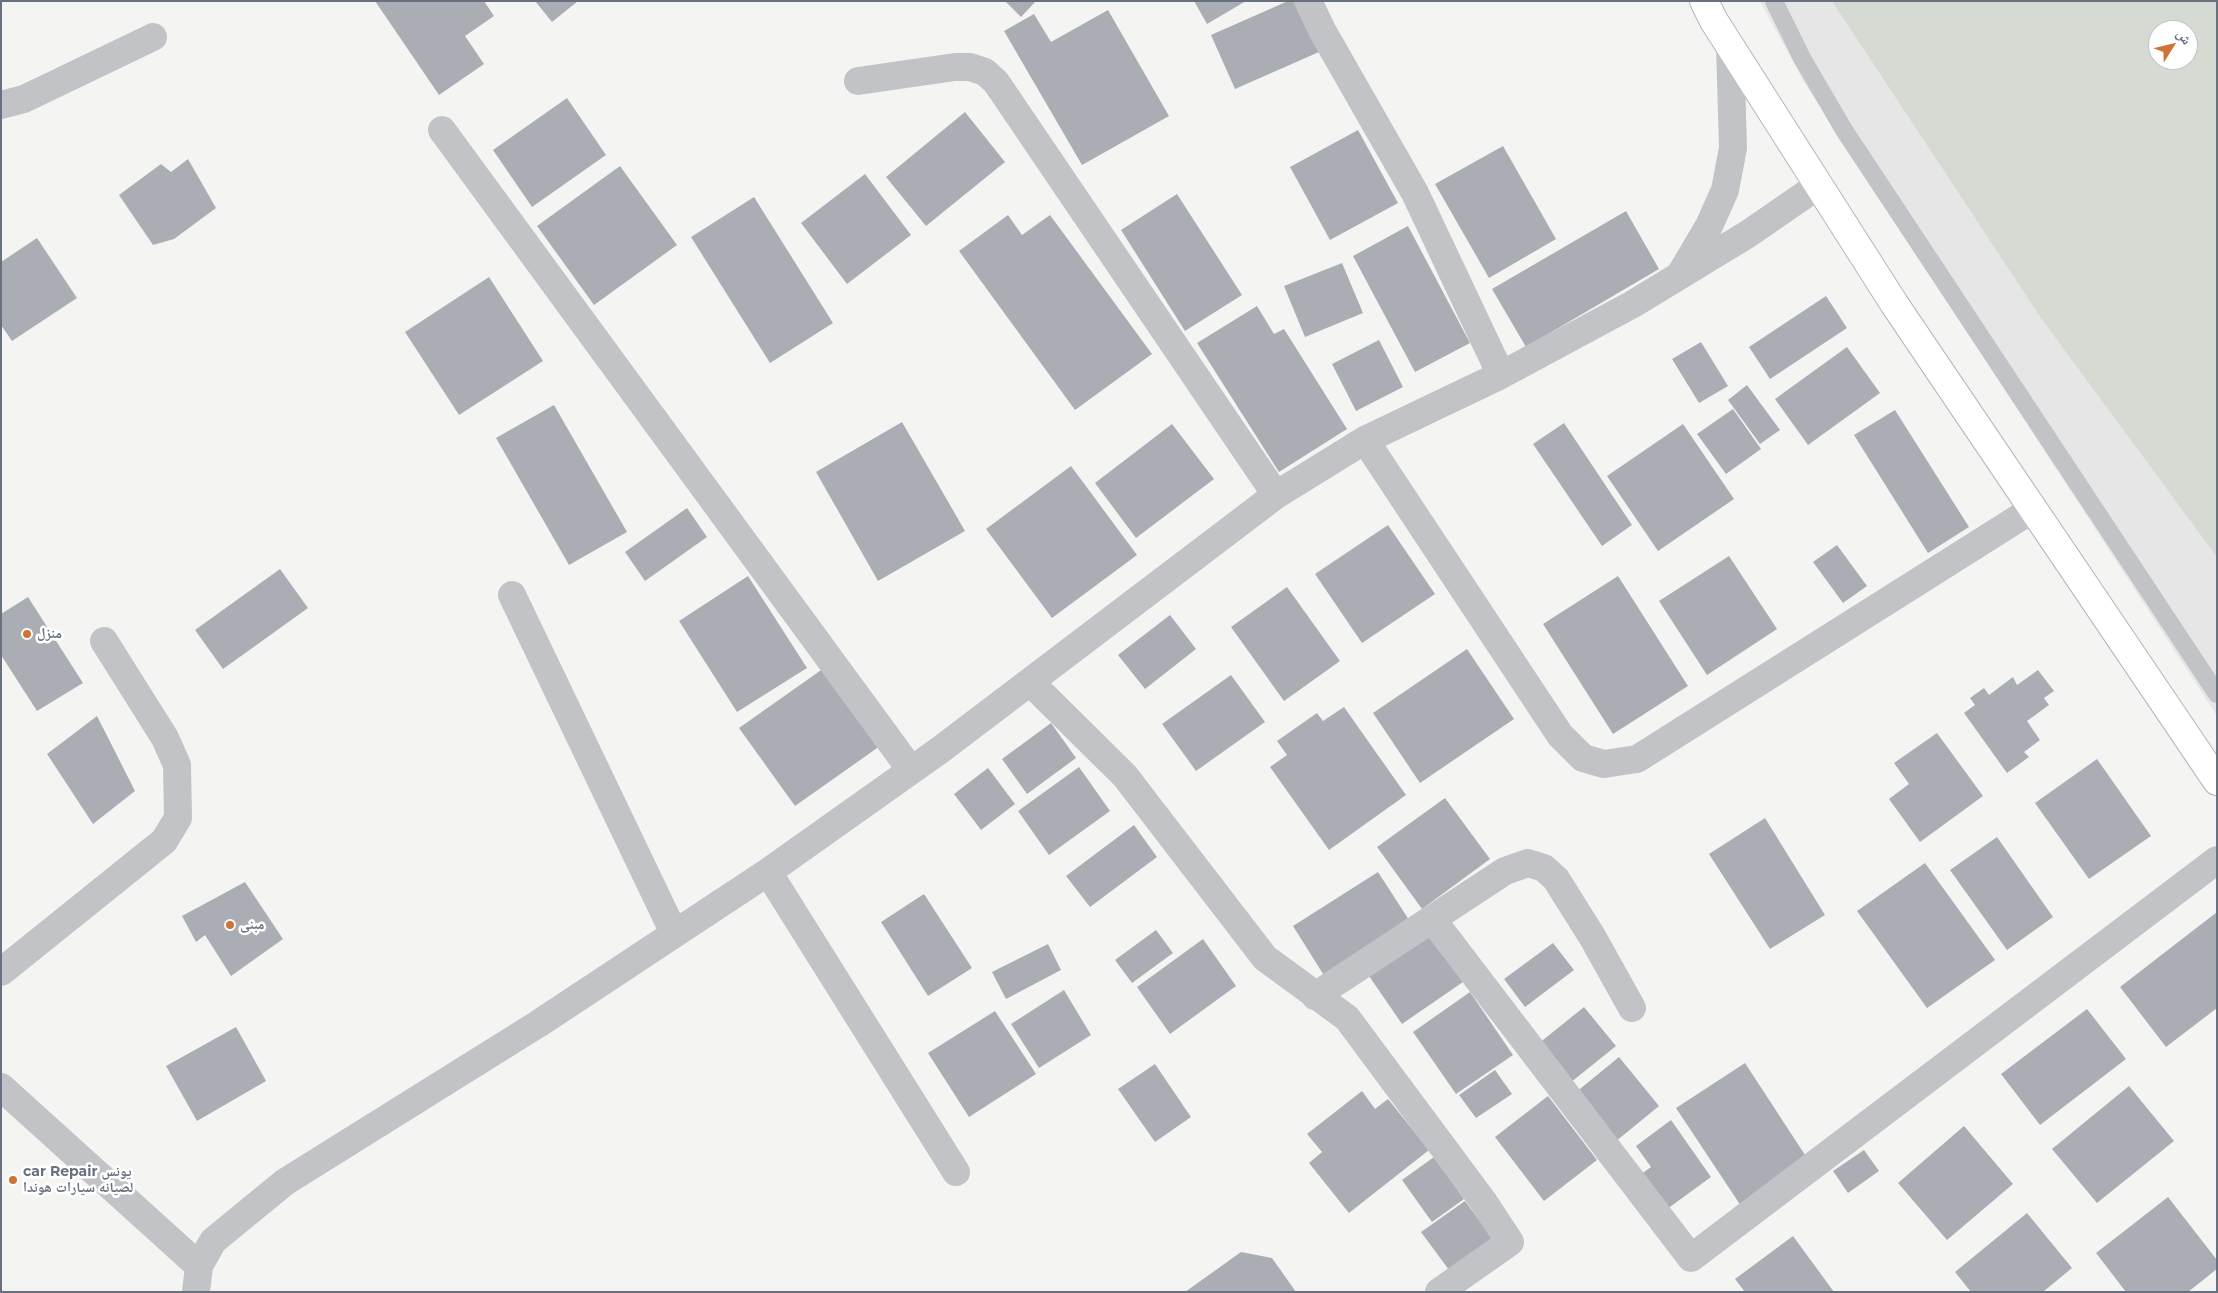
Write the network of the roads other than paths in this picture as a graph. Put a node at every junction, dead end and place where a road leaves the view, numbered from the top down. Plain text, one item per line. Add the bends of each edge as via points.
1 (1308, 1) edge
2 (1704, 1) edge
3 (1774, 1) edge
4 (153, 37) dead end
5 (1730, 45) junction
6 (858, 81) dead end
7 (1, 105) edge
8 (442, 130) dead end
9 (1819, 185) junction
10 (1678, 279) junction
11 (1501, 374) junction
12 (1365, 440) junction
13 (1276, 494) junction
14 (2033, 509) junction
15 (512, 595) dead end
16 (104, 641) dead end
17 (1030, 682) junction
18 (2217, 694) edge
19 (911, 770) junction
20 (2217, 781) edge
21 (2217, 860) edge
22 (768, 872) junction
23 (1432, 919) junction
24 (674, 933) junction
25 (1, 972) edge
26 (1315, 996) junction
27 (1632, 1008) dead end
28 (1, 1087) edge
29 (956, 1172) dead end
30 (198, 1279) edge
31 (1440, 1292) edge

1 - 11 street via 1415,193
2 - 5 main road
3 - 18 lane via 1802,58 1844,130
4 - 7 street via 24,98
5 - 9 main road
5 - 10 street via 1733,148 1725,190 1709,226
6 - 13 street via 970,67 984,72 996,82
8 - 19 street
9 - 10 street
9 - 14 main road via 1895,305
10 - 11 street
11 - 12 street
12 - 13 street
12 - 14 street via 1560,735 1582,758 1604,764 1637,759
13 - 17 street
14 - 20 main road
15 - 24 street
16 - 25 street via 177,765 178,818 164,841
17 - 19 street
17 - 26 street via 1125,776 1265,958
19 - 22 street
21 - 23 street via 1691,1258
22 - 24 street
22 - 29 street
23 - 26 street
23 - 27 street via 1505,871 1528,863 1544,868 1556,878
24 - 30 street via 538,1024 285,1182 213,1241
26 - 31 street via 1347,1018 1510,1242
28 - 30 street

